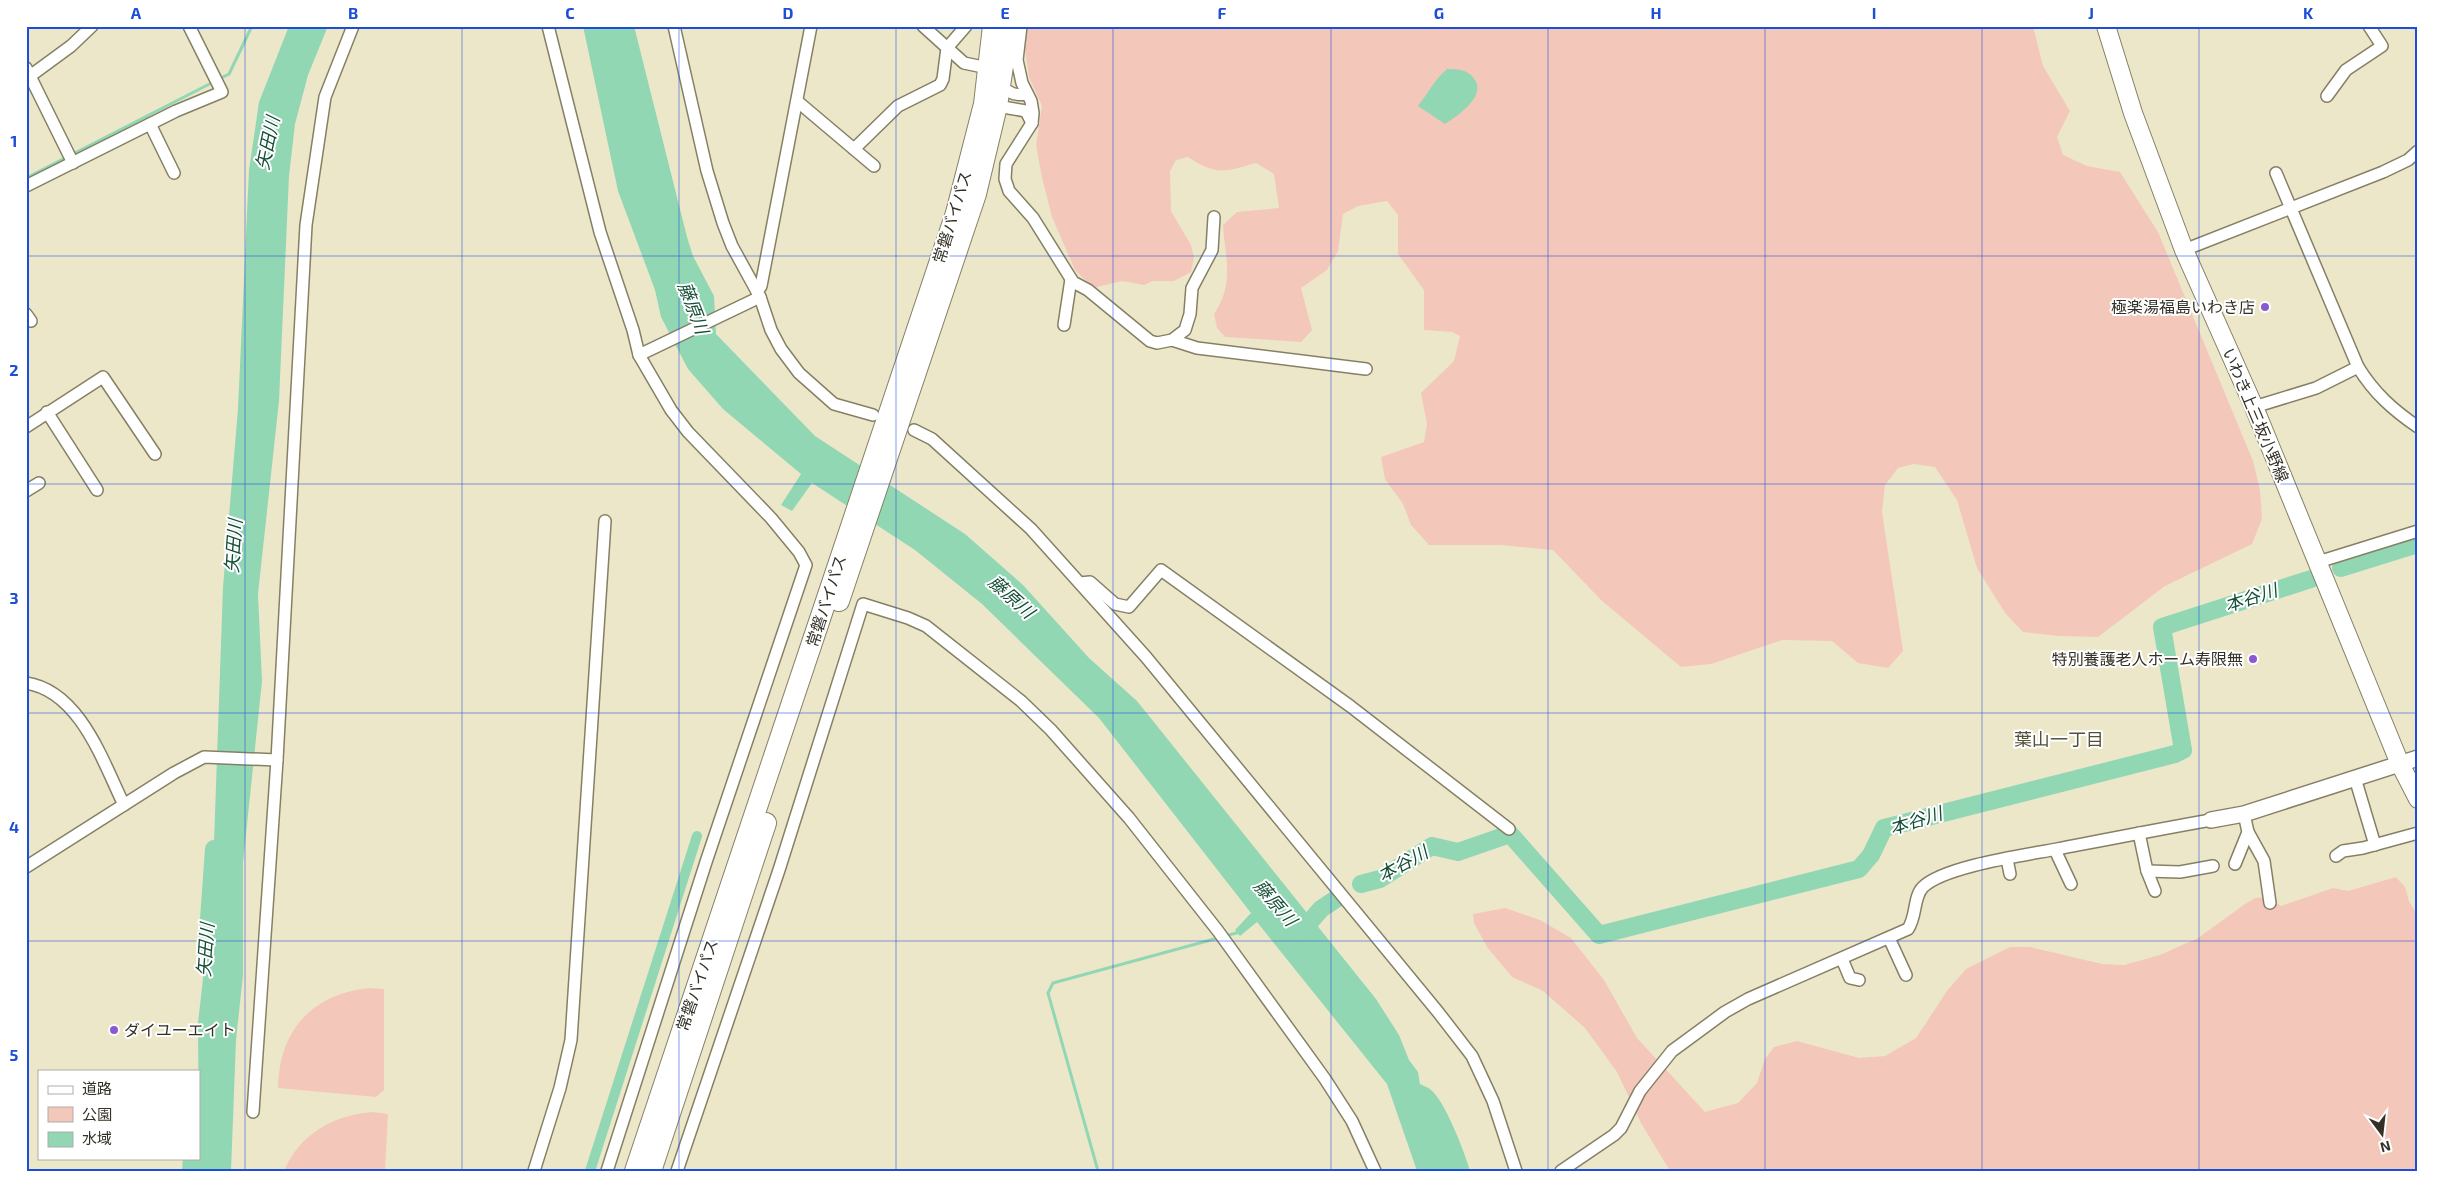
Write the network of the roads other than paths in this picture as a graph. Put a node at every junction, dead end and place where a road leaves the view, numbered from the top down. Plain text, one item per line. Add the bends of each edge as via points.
1 (92, 26) edge
2 (189, 26) edge
3 (353, 26) edge
4 (548, 26) edge
5 (674, 26) edge
6 (811, 26) edge
7 (923, 26) edge
8 (966, 26) edge
9 (993, 26) edge
10 (1009, 26) edge
11 (1021, 26) edge
12 (2106, 26) edge
13 (2369, 26) edge
14 (947, 48) junction
15 (988, 68) junction
16 (28, 75) edge
17 (1001, 84) junction
18 (1027, 94) junction
19 (2327, 96) dead end
20 (797, 102) junction
21 (998, 106) junction
22 (1032, 123) junction
23 (150, 124) junction
24 (854, 148) junction
25 (2418, 151) edge
26 (73, 163) junction
27 (874, 166) dead end
28 (174, 173) dead end
29 (2276, 173) dead end
30 (26, 186) edge
31 (2291, 208) junction
32 (1214, 217) dead end
33 (2184, 250) junction
34 (1071, 279) junction
35 (758, 294) junction
36 (1064, 325) dead end
37 (1172, 340) junction
38 (639, 355) junction
39 (2358, 367) junction
40 (1366, 369) dead end
41 (2254, 407) junction
42 (47, 412) junction
43 (892, 426) junction
44 (26, 427) edge
45 (2418, 427) edge
46 (155, 454) dead end
47 (39, 483) dead end
48 (98, 490) dead end
49 (26, 491) edge
50 (605, 521) dead end
51 (2418, 531) edge
52 (2318, 562) junction
53 (846, 563) junction
54 (1080, 584) junction
55 (26, 683) edge
56 (2418, 758) edge
57 (275, 759) junction
58 (2400, 764) junction
59 (2355, 778) junction
60 (2418, 799) edge
61 (124, 805) junction
62 (2244, 814) junction
63 (2211, 820) joint
64 (1509, 828) dead end
65 (2248, 832) junction
66 (2138, 833) junction
67 (2418, 833) edge
68 (2375, 845) junction
69 (2055, 850) junction
70 (2336, 856) dead end
71 (2007, 859) junction
72 (2235, 864) dead end
73 (2213, 866) dead end
74 (26, 867) edge
75 (2147, 871) junction
76 (2010, 874) dead end
77 (2071, 884) dead end
78 (2155, 891) dead end
79 (2270, 903) dead end
80 (1889, 938) junction
81 (1842, 958) junction
82 (1906, 975) dead end
83 (1860, 980) dead end
84 (253, 1112) dead end
85 (534, 1171) edge
86 (607, 1171) edge
87 (635, 1171) edge
88 (651, 1171) edge
89 (677, 1171) edge
90 (1375, 1171) edge
91 (1516, 1171) edge
92 (1561, 1171) edge

1 - 16 street via 70,46
2 - 23 street via 222,92
3 - 57 street via 325,97 306,225
4 - 38 street via 600,232
5 - 35 street via 707,171 732,246
6 - 20 street
7 - 14 street
8 - 14 street
9 - 15 highway, 常磐バイパス
10 - 17 highway, 常磐バイパス
11 - 18 street via 1017,60
12 - 33 main road, いわき上三坂小野線 via 2133,113
13 - 19 street via 2382,46 2346,70
14 - 15 street via 964,63
14 - 24 street via 944,79 940,85 898,106
15 - 43 highway, 常磐バイパス via 984,104 956,213
16 - 26 street
17 - 18 street via 1010,93
17 - 21 highway, 常磐バイパス
18 - 22 street via 1034,113
20 - 24 street
20 - 35 street
21 - 22 street via 1026,111
21 - 43 highway, 常磐バイパス via 976,194
22 - 34 street via 1006,164 1007,186 1033,218
23 - 26 street
23 - 28 street
24 - 27 street
25 - 31 street via 2408,160 2383,172
26 - 30 street
29 - 31 street
31 - 33 street
31 - 39 street
32 - 37 street via 1212,250 1192,288 1188,324
33 - 41 main road, いわき上三坂小野線
34 - 36 street
34 - 37 street via 1150,341
35 - 38 street
35 - 43 street via 781,349 799,373 834,404
37 - 40 street via 1197,348
38 - 86 street via 671,410 688,432 771,518 806,565
39 - 41 street via 2316,388
39 - 45 street via 2390,407
41 - 52 main road, いわき上三坂小野線
42 - 44 street
42 - 46 street via 103,378
42 - 48 street
43 - 53 highway, 常磐バイパス
43 - 54 street via 932,439 1031,529
47 - 49 street
50 - 85 street via 571,1040
51 - 52 street
52 - 58 main road, いわき上三坂小野線
53 - 87 highway, 常磐バイパス
53 - 88 highway, 常磐バイパス via 831,624
54 - 64 street via 1090,582 1116,604 1129,607 1161,570 1350,706
54 - 91 street via 1146,657 1366,921 1472,1056 1493,1101
55 - 61 street via 41,685 76,712
56 - 58 street
57 - 61 street via 204,756
57 - 84 street
58 - 59 street
58 - 60 main road, いわき上三坂小野線
59 - 62 street
59 - 68 street
61 - 74 street
62 - 63 street
62 - 65 street
63 - 66 street
65 - 72 street
65 - 79 street via 2264,861
66 - 69 street
66 - 75 street
67 - 68 street
68 - 70 street via 2343,851
69 - 71 street
69 - 77 street
71 - 76 street
71 - 80 street via 1953,873 1924,886 1918,894 1908,929
73 - 75 street via 2180,872
75 - 78 street
80 - 81 street
80 - 82 street
81 - 83 street via 1850,978
81 - 92 street via 1736,1005 1672,1051 1640,1091 1620,1128
89 - 90 street via 779,870 863,604 926,626 1013,695 1051,730 1129,818 1251,975 1352,1121

